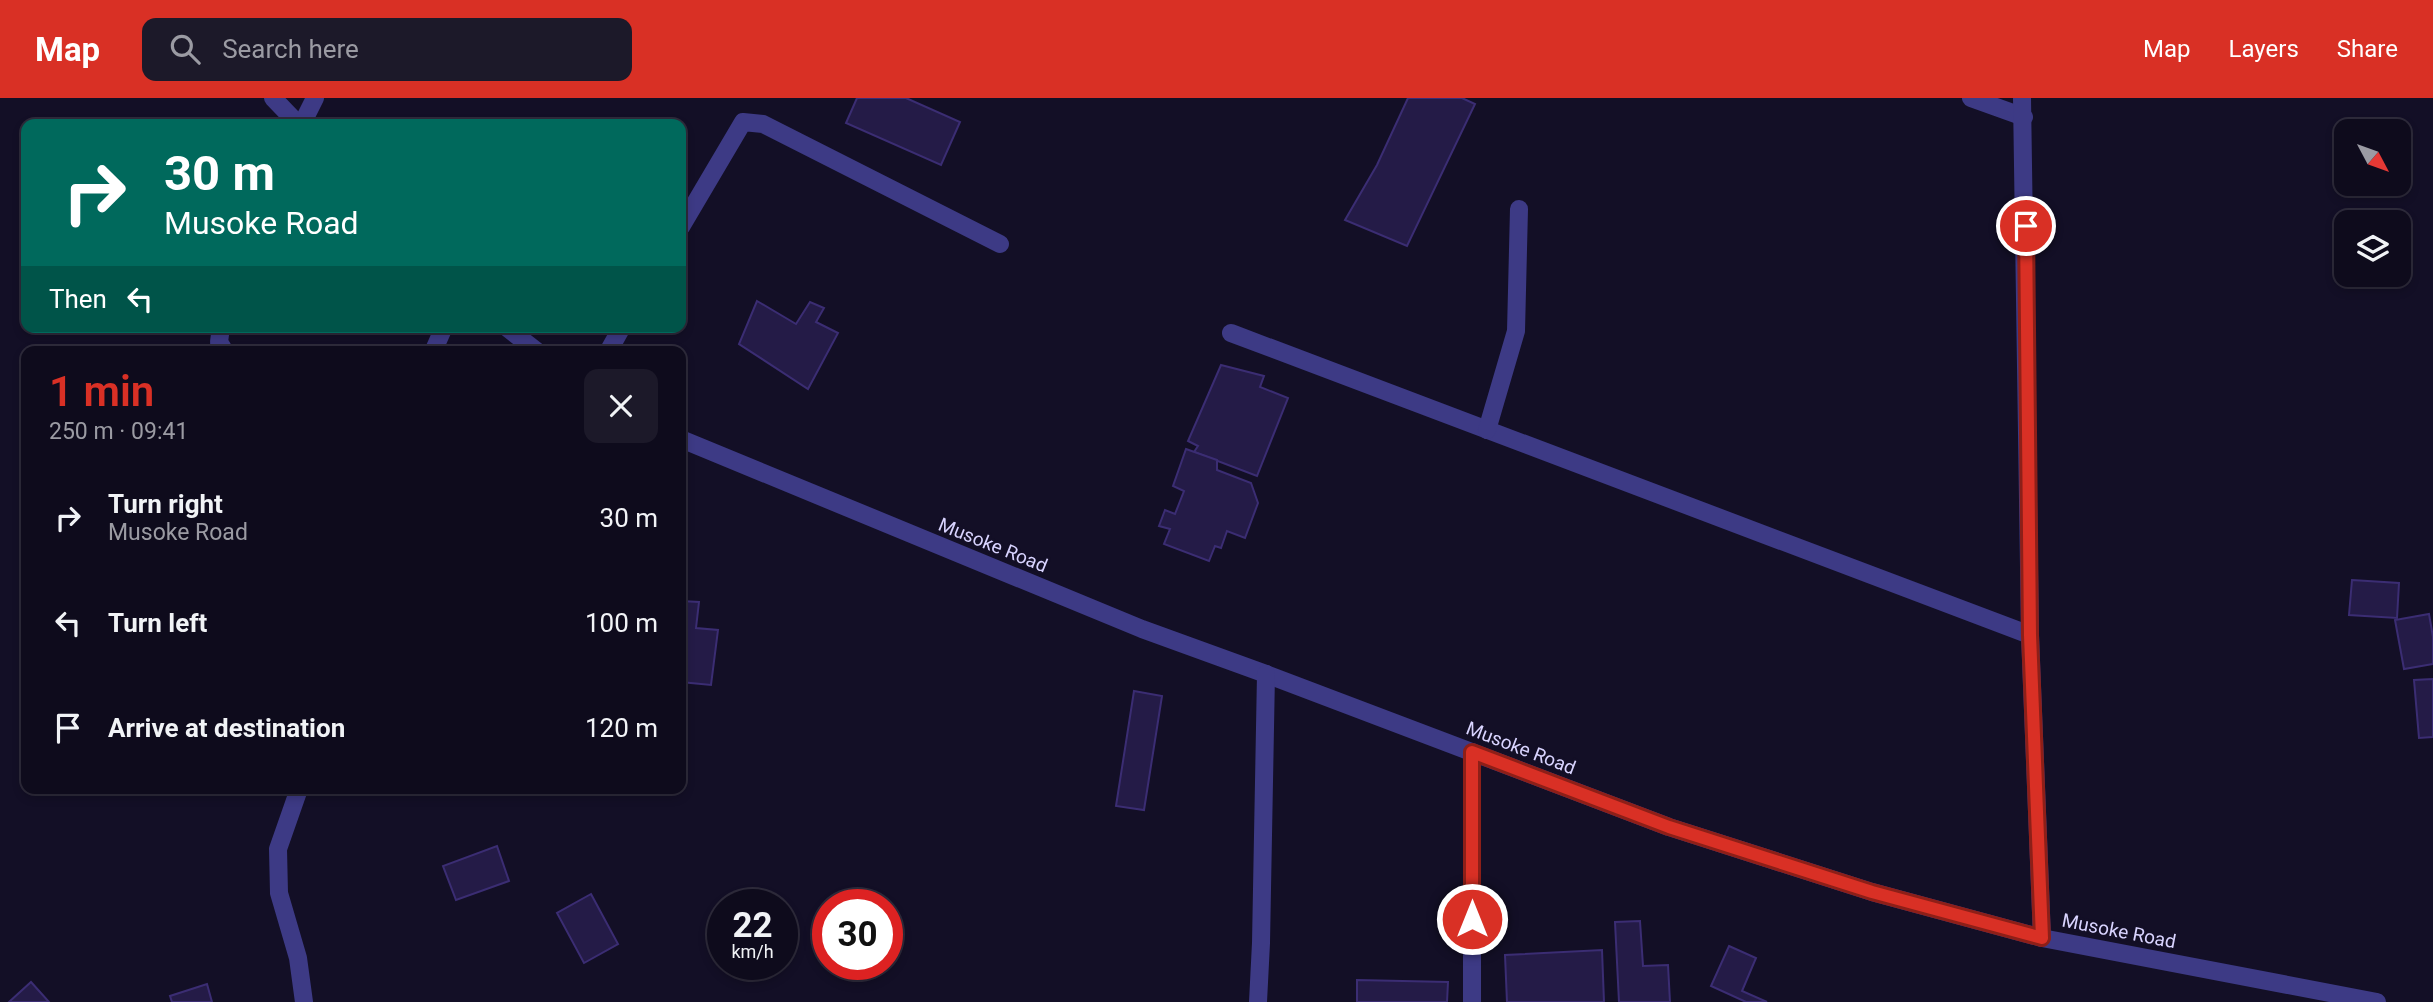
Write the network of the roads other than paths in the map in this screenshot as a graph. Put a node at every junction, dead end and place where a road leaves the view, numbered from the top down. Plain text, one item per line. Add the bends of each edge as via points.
1 (273, 98) edge
2 (315, 98) edge
3 (1971, 98) edge
4 (2022, 98) edge
5 (2024, 117) junction
6 (295, 119) edge
7 (303, 119) edge
8 (1519, 209) dead end
9 (686, 219) edge
10 (1000, 244) dead end
11 (514, 333) edge
12 (1231, 333) dead end
13 (530, 346) edge
14 (1487, 430) junction
15 (686, 441) edge
16 (2030, 635) junction
17 (1266, 674) junction
18 (1472, 752) junction
19 (297, 794) edge
20 (2042, 938) junction
21 (304, 1002) edge
22 (1258, 1002) edge
23 (1472, 1002) edge
24 (2377, 1002) edge

1 - 6 street
2 - 7 street
3 - 5 street
4 - 5 street
5 - 16 street
8 - 14 street via 1516,331
9 - 10 street via 743,122 763,124
11 - 13 street
12 - 14 street
14 - 16 street
15 - 17 street, Musoke Road via 1142,629
16 - 20 street
17 - 18 street, Musoke Road
17 - 22 street
18 - 20 street, Musoke Road via 1669,827 1872,892
18 - 23 street
19 - 21 street via 278,849 279,892 298,958
20 - 24 street, Musoke Road

